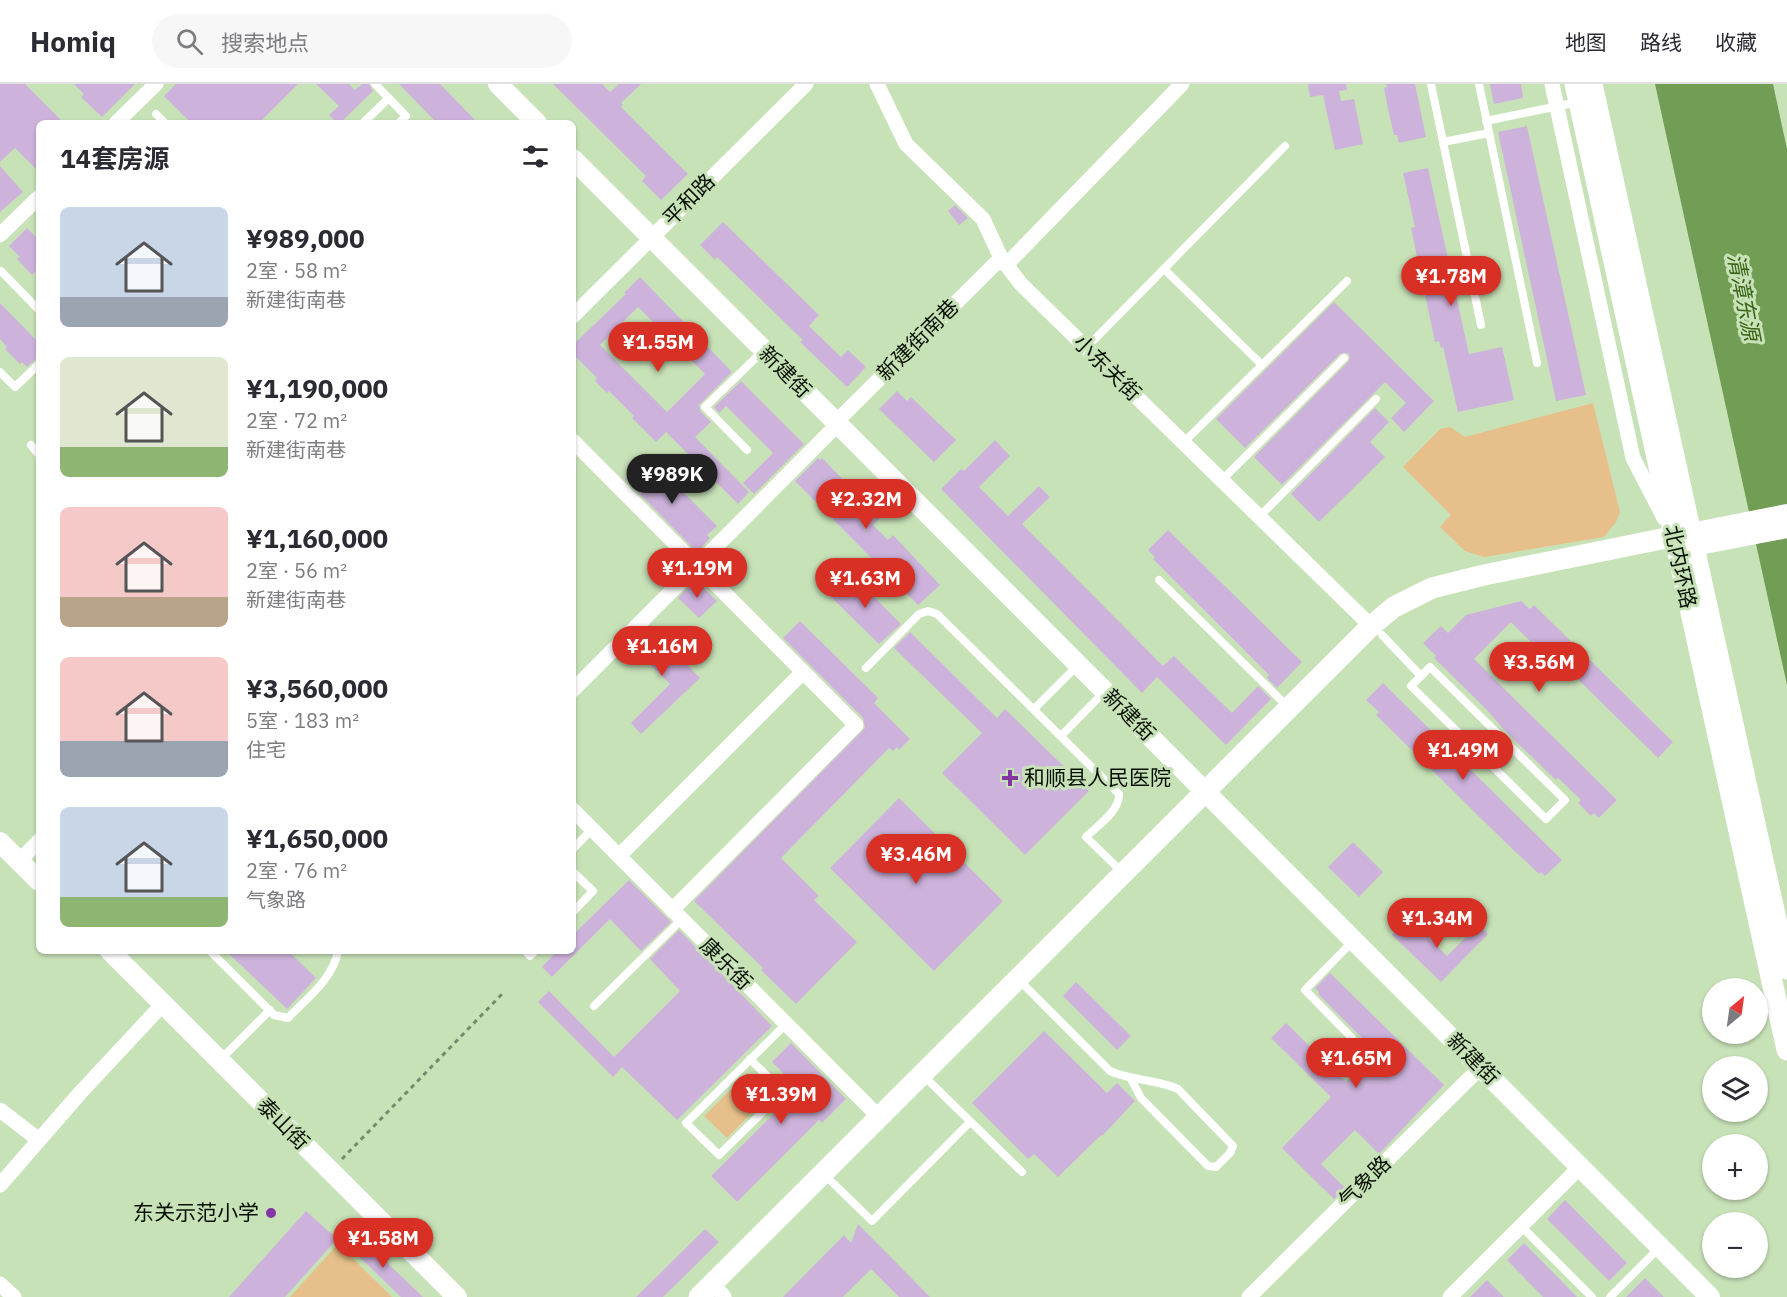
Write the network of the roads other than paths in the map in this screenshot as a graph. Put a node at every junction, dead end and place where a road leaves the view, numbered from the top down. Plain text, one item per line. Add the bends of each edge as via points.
1 (156, 84) edge
2 (375, 84) edge
3 (498, 84) edge
4 (806, 84) edge
5 (877, 84) edge
6 (1182, 84) edge
7 (1431, 84) edge
8 (1479, 84) edge
9 (1552, 84) edge
10 (1592, 84) edge
11 (1576, 93) edge
12 (389, 98) junction
13 (1557, 106) junction
14 (156, 114) dead end
15 (119, 120) edge
16 (162, 120) edge
17 (366, 120) edge
18 (402, 120) edge
19 (534, 120) edge
20 (1486, 121) junction
21 (1489, 133) junction
22 (1443, 142) junction
23 (1285, 146) dead end
24 (576, 162) edge
25 (36, 200) edge
26 (0, 235) edge
27 (651, 237) junction
28 (1003, 262) junction
29 (1164, 269) junction
30 (1, 271) edge
31 (1347, 281) dead end
32 (36, 307) edge
33 (576, 313) edge
34 (1481, 326) dead end
35 (1086, 348) junction
36 (764, 350) junction
37 (1344, 357) dead end
38 (1537, 363) dead end
39 (1262, 365) junction
40 (36, 367) edge
41 (0, 372) edge
42 (1376, 399) dead end
43 (837, 423) junction
44 (1183, 443) junction
45 (576, 444) edge
46 (30, 445) dead end
47 (747, 450) dead end
48 (36, 452) edge
49 (1222, 480) junction
50 (1787, 514) edge
51 (1259, 517) junction
52 (1787, 528) edge
53 (1743, 530) junction
54 (1684, 541) junction
55 (697, 566) junction
56 (1160, 580) dead end
57 (1376, 631) junction
58 (1078, 665) junction
59 (866, 668) dead end
60 (803, 672) junction
61 (1421, 676) junction
62 (576, 687) edge
63 (1105, 691) junction
64 (1289, 708) junction
65 (1034, 709) junction
66 (1061, 736) junction
67 (1210, 796) junction
68 (576, 813) edge
69 (592, 829) junction
70 (0, 842) edge
71 (36, 844) edge
72 (576, 846) edge
73 (618, 856) junction
74 (19, 861) junction
75 (1124, 874) junction
76 (576, 875) edge
77 (36, 878) edge
78 (576, 909) edge
79 (677, 914) junction
80 (1354, 940) junction
81 (113, 954) edge
82 (213, 954) edge
83 (338, 954) edge
84 (1787, 969) edge
85 (1022, 984) junction
86 (163, 1004) junction
87 (594, 1006) dead end
88 (270, 1010) junction
89 (786, 1023) junction
90 (1352, 1038) dead end
91 (1787, 1050) edge
92 (750, 1059) junction
93 (219, 1060) junction
94 (1481, 1067) junction
95 (1131, 1079) junction
96 (931, 1083) junction
97 (0, 1110) edge
98 (879, 1117) junction
99 (970, 1122) junction
100 (39, 1140) junction
101 (1581, 1167) junction
102 (1022, 1172) dead end
103 (832, 1182) junction
104 (0, 1185) edge
105 (1521, 1226) junction
106 (1660, 1247) junction
107 (0, 1284) edge
108 (721, 1296) edge
109 (14, 1297) edge
110 (457, 1297) edge
111 (699, 1297) edge
112 (1250, 1297) edge
113 (1450, 1297) edge
114 (1593, 1297) edge
115 (1610, 1297) edge
116 (1710, 1297) edge

1 - 15 street
2 - 12 lane
3 - 19 street
4 - 27 street, 平和路
5 - 28 street, 小东关街 via 906,144 983,219
6 - 28 street, 新建街南巷
7 - 22 lane
8 - 20 lane
9 - 13 street
10 - 54 main road, 北内环路
11 - 13 lane
11 - 54 main road, 北内环路
12 - 17 lane
12 - 18 lane via 406,116
13 - 20 lane
13 - 54 street via 1634,458
14 - 16 lane
20 - 21 lane
21 - 22 lane
21 - 38 lane
22 - 34 lane
23 - 29 lane
24 - 27 street, 新建街
25 - 26 street
27 - 33 street, 平和路
27 - 36 street, 新建街
28 - 35 street, 小东关街
28 - 43 street, 新建街南巷
29 - 35 lane
29 - 39 lane
30 - 32 lane
31 - 39 lane
35 - 44 street, 小东关街
36 - 43 street, 新建街
36 - 47 lane via 705,407
37 - 49 lane
39 - 44 lane
40 - 41 lane via 15,387
42 - 51 lane
43 - 55 street, 新建街南巷
43 - 58 street, 新建街
44 - 49 street, 小东关街
45 - 55 street
46 - 48 lane
49 - 51 street, 小东关街
50 - 53 street
51 - 57 street, 小东关街
52 - 53 street
53 - 54 street
54 - 57 main road via 1484,575 1432,588 1394,607
54 - 84 main road, 北内环路
54 - 91 main road, 北内环路
55 - 60 street
55 - 62 street, 新建街南巷
56 - 64 lane
57 - 61 lane
57 - 64 main road
57 - 67 main road
58 - 63 street, 新建街
58 - 65 lane
59 - 65 lane via 919,614 927,611 937,614
60 - 73 street
60 - 79 street via 856,725
61 - 61 lane via 1411,686 1546,819 1565,800 1430,667
63 - 66 lane
63 - 67 street, 新建街
64 - 67 main road
65 - 66 lane
66 - 75 lane via 1119,794 1116,807 1086,837
67 - 75 main road
67 - 80 street, 新建街
67 - 85 main road
68 - 69 street, 康乐街
69 - 72 lane
69 - 73 street, 康乐街
70 - 74 street
71 - 74 street
73 - 79 street, 康乐街
74 - 77 street
75 - 85 main road
76 - 78 lane via 593,891
79 - 87 lane
79 - 89 street, 康乐街
80 - 90 lane via 1305,990
80 - 94 street, 新建街
81 - 86 street, 泰山街
82 - 88 lane
83 - 88 lane via 327,978 288,1018
85 - 95 lane via 1110,1071
85 - 96 main road
85 - 98 main road
86 - 93 street, 泰山街
86 - 100 street
88 - 93 lane
89 - 92 lane
89 - 98 street, 康乐街
92 - 92 lane via 686,1123 719,1155 783,1092
93 - 110 street, 泰山街
94 - 101 street, 新建街
94 - 112 street, 气象路
95 - 95 lane via 1178,1089 1233,1146 1230,1153 1216,1167 1208,1166 1141,1098
96 - 99 lane
96 - 103 main road
97 - 100 street
98 - 111 main road
99 - 102 lane
99 - 103 lane via 872,1221
100 - 104 street
101 - 105 street
101 - 106 street, 新建街
103 - 108 main road
105 - 113 street
105 - 114 lane
106 - 115 lane
106 - 116 street, 新建街
107 - 109 street

